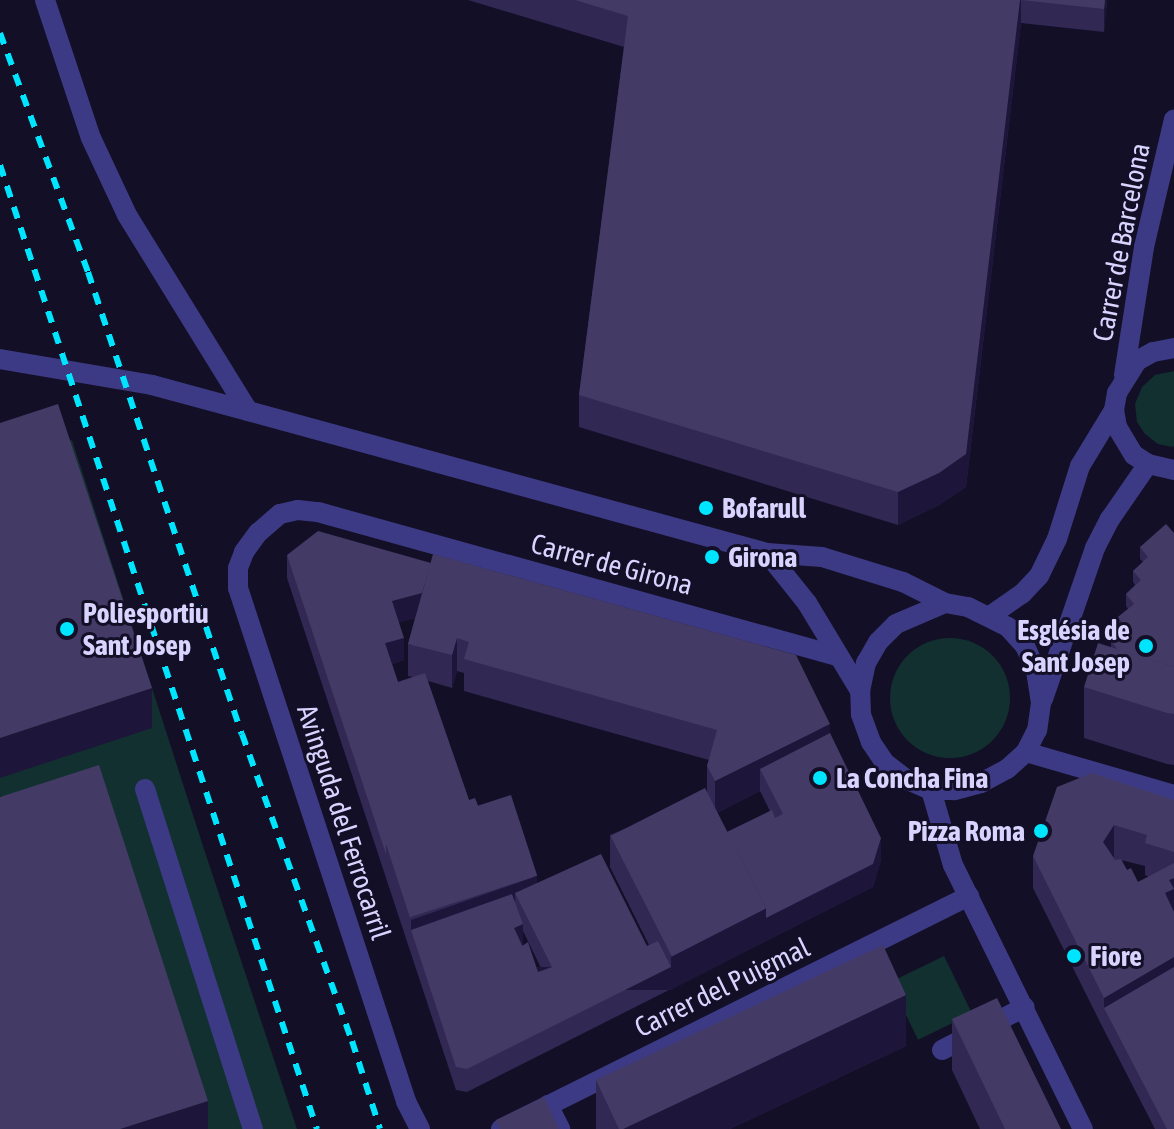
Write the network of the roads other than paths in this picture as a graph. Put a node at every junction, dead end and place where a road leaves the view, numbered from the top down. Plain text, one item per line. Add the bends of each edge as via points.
1 (45, 0) edge
2 (1174, 119) edge
3 (1174, 348) edge
4 (0, 359) edge
5 (1124, 375) junction
6 (1114, 410) junction
7 (248, 411) junction
8 (1148, 464) junction
9 (1174, 470) edge
10 (258, 533) joint
11 (767, 553) junction
12 (945, 603) junction
13 (990, 616) junction
14 (837, 656) junction
15 (860, 691) junction
16 (1041, 703) junction
17 (1026, 752) junction
18 (145, 789) dead end
19 (931, 790) junction
20 (1174, 795) edge
21 (969, 896) junction
22 (1025, 1007) junction
23 (942, 1050) dead end
24 (548, 1105) junction
25 (253, 1129) edge
26 (420, 1129) edge
27 (501, 1129) edge
28 (560, 1129) edge
29 (1083, 1129) edge

1 - 7 street via 91,138 127,215
2 - 5 street, Carrer de Barcelona via 1144,247
3 - 5 street, Carrer de Barcelona via 1153,352
4 - 7 street, Carrer de Girona via 152,385
5 - 6 street, Carrer de Barcelona
6 - 8 street via 1124,442
6 - 13 street, Carrer de Barcelona via 1080,466 1039,576
7 - 11 street, Carrer de Girona
8 - 9 street
8 - 16 street via 1095,548
10 - 14 street, Carrer de Girona via 280,514 318,512
10 - 26 street, Avinguda del Ferrocarril via 238,568 238,588 406,1101
11 - 12 street, Carrer de Girona via 822,557 903,582
11 - 14 street via 807,603
12 - 13 street
12 - 15 street via 896,624 878,642 866,663
13 - 16 street via 1025,646
14 - 15 street
15 - 19 street via 861,714 885,763
16 - 17 street via 1037,730
17 - 19 street via 981,783
17 - 20 street
18 - 25 street
19 - 21 street via 953,865
21 - 22 street
21 - 24 street, Carrer del Puigmal
22 - 23 street
22 - 29 street
24 - 27 street, Carrer del Puigmal
24 - 28 street

